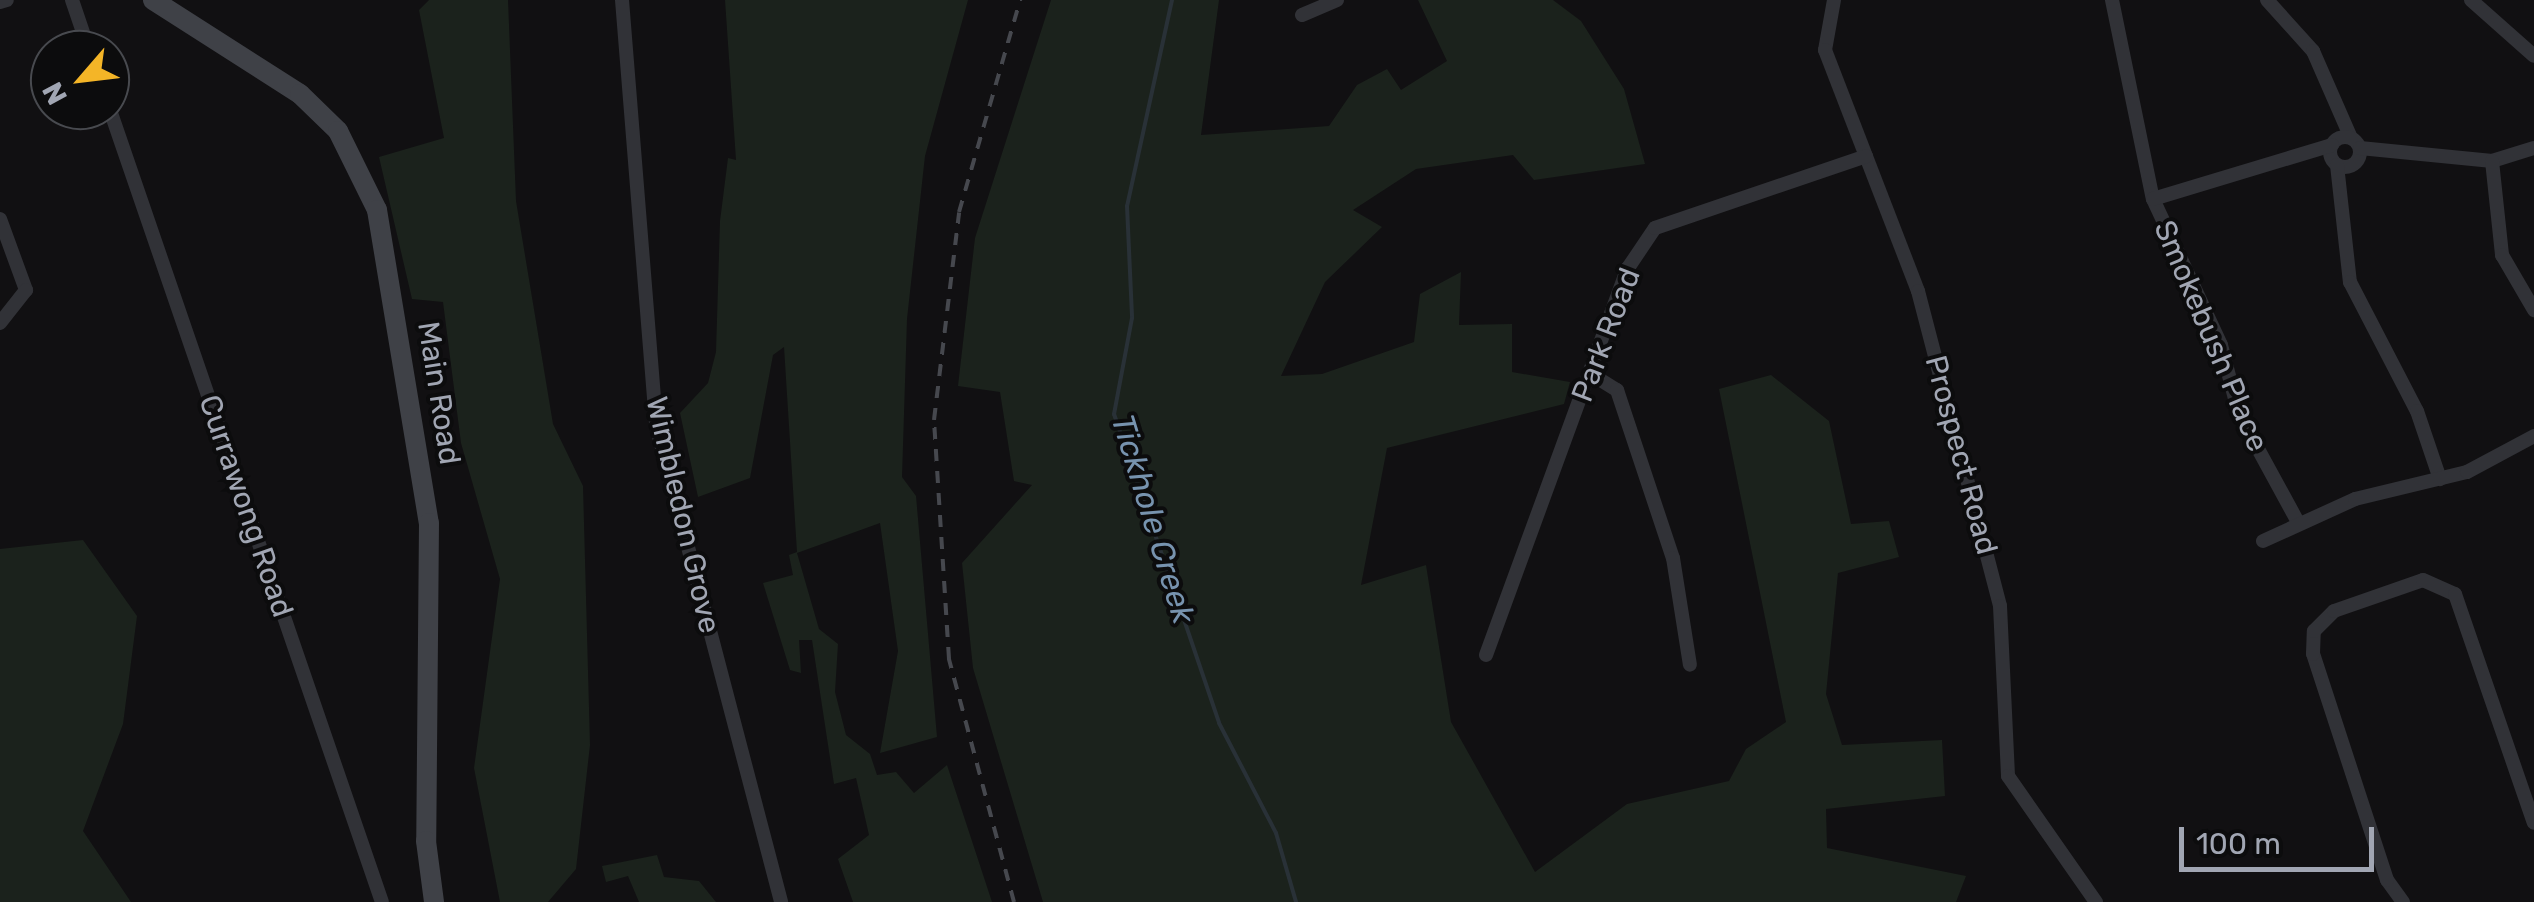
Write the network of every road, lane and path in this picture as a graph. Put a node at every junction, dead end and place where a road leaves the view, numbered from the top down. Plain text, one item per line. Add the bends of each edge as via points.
1 (72, 0) edge
2 (152, 0) edge
3 (622, 0) edge
4 (1337, 0) edge
5 (1834, 0) edge
6 (2267, 0) edge
7 (2471, 0) edge
8 (2111, 1) edge
9 (1302, 15) dead end
10 (83, 30) edge
11 (2534, 56) edge
12 (117, 130) edge
13 (2534, 148) edge
14 (2345, 152) junction
15 (1866, 156) junction
16 (2492, 162) junction
17 (2153, 199) junction
18 (0, 219) edge
19 (2534, 310) edge
20 (0, 323) edge
21 (1591, 374) junction
22 (2534, 436) edge
23 (2440, 478) junction
24 (2298, 524) junction
25 (2263, 541) dead end
26 (1486, 655) dead end
27 (1690, 665) dead end
28 (2534, 823) edge
29 (382, 902) edge
30 (434, 902) edge
31 (781, 902) edge
32 (2096, 902) edge
33 (2403, 902) edge

1 - 10 street
2 - 30 main road, Main Road via 300,94 338,131 377,210 429,523 426,841
3 - 31 street, Wimbledon Grove via 656,425
4 - 9 street
5 - 15 street, Prospect Road via 1825,50
6 - 14 street via 2313,51 2339,109
7 - 11 street
8 - 17 street, Smokebush Place
12 - 29 street, Currawong Road
13 - 16 street
14 - 16 street
14 - 17 street via 2304,153
14 - 23 street via 2340,197 2356,301 2418,411
15 - 21 street, Park Road via 1655,228 1628,268
15 - 32 street, Prospect Road via 1918,291 2000,606 2008,776
16 - 19 street via 2502,255
17 - 24 street, Smokebush Place via 2221,345 2239,414
18 - 20 street via 26,290
21 - 26 street, Park Road
21 - 27 street via 1617,390 1672,558
22 - 23 street
23 - 24 street via 2355,498
24 - 25 street
28 - 33 street via 2456,594 2423,580 2334,611 2314,631 2313,654 2387,880

